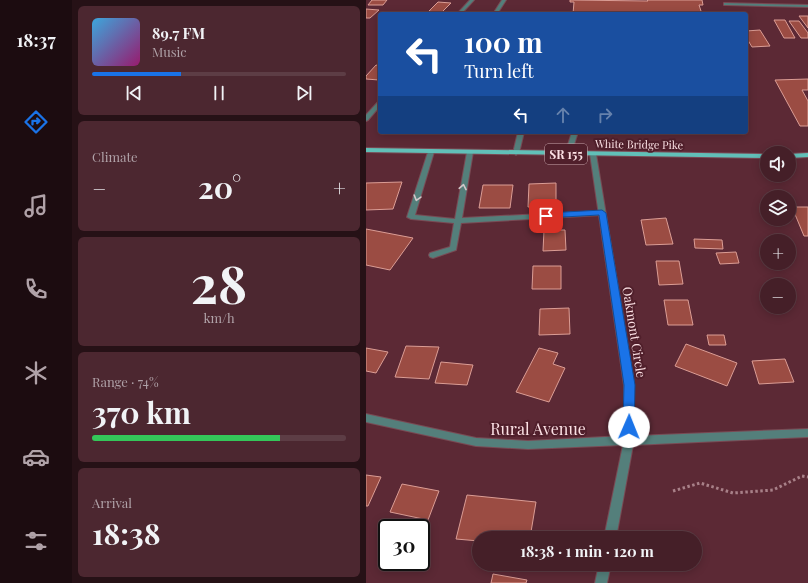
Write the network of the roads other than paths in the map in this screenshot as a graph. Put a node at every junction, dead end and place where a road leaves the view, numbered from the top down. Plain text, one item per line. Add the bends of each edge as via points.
1 (472, 0) edge
2 (504, 0) edge
3 (805, 0) edge
4 (726, 4) dead end
5 (807, 6) edge
6 (461, 12) edge
7 (496, 12) edge
8 (378, 105) edge
9 (366, 119) edge
10 (521, 134) edge
11 (574, 134) edge
12 (366, 150) edge
13 (431, 152) junction
14 (470, 152) junction
15 (516, 153) junction
16 (568, 154) junction
17 (593, 154) junction
18 (808, 155) edge
19 (760, 156) edge
20 (796, 156) edge
21 (602, 213) junction
22 (456, 221) junction
23 (433, 255) dead end
24 (366, 418) edge
25 (808, 432) edge
26 (629, 442) junction
27 (611, 531) edge
28 (604, 571) edge
29 (601, 583) edge

1 - 6 street
2 - 7 street
3 - 5 street
4 - 5 street
8 - 9 street
10 - 15 street
11 - 16 street
12 - 13 main road, White Bridge Pike / SR 155
13 - 14 main road, White Bridge Pike / SR 155
13 -> 22 street via 411,218
14 - 15 main road, White Bridge Pike / SR 155
22 -> 14 street
15 - 16 main road, White Bridge Pike / SR 155
16 - 17 main road, White Bridge Pike / SR 155
17 - 19 main road, White Bridge Pike / SR 155
17 - 21 street, Oakmont Circle
18 - 20 main road
21 - 22 street
21 - 26 street, Oakmont Circle via 629,385
22 - 23 street via 453,248
24 - 26 street, Rural Avenue via 476,442 528,445
25 - 26 street, Rural Avenue
26 - 27 street, Oakmont Circle
28 - 29 street

